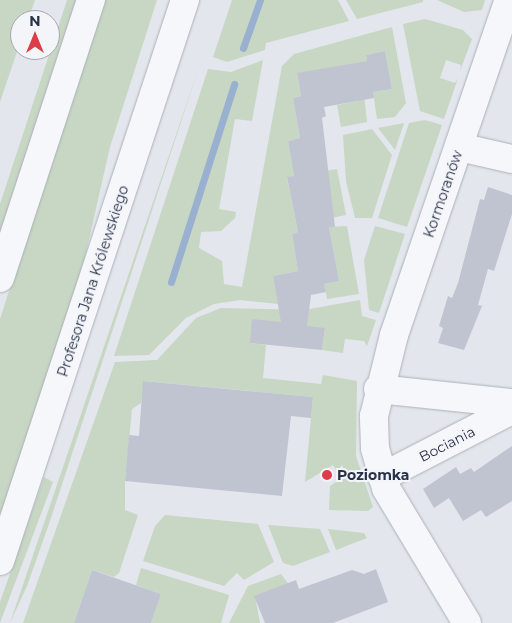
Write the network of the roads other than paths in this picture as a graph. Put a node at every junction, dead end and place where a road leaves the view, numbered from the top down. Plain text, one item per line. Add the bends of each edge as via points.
1 (91, 0) edge
2 (185, 0) edge
3 (510, 0) edge
4 (459, 147) junction
5 (512, 159) edge
6 (0, 278) edge
7 (378, 389) junction
8 (512, 402) edge
9 (512, 410) edge
10 (382, 477) junction
11 (0, 561) edge
12 (467, 623) edge

1 - 6 street
2 - 11 street, Profesora Jana Królewskiego
3 - 4 street, Kormoranów
4 - 5 street
4 - 7 street, Kormoranów
7 - 8 street
7 - 10 street, Kormoranów via 374,429
9 - 10 street, Bociania
10 - 12 street, Kormoranów via 399,514

